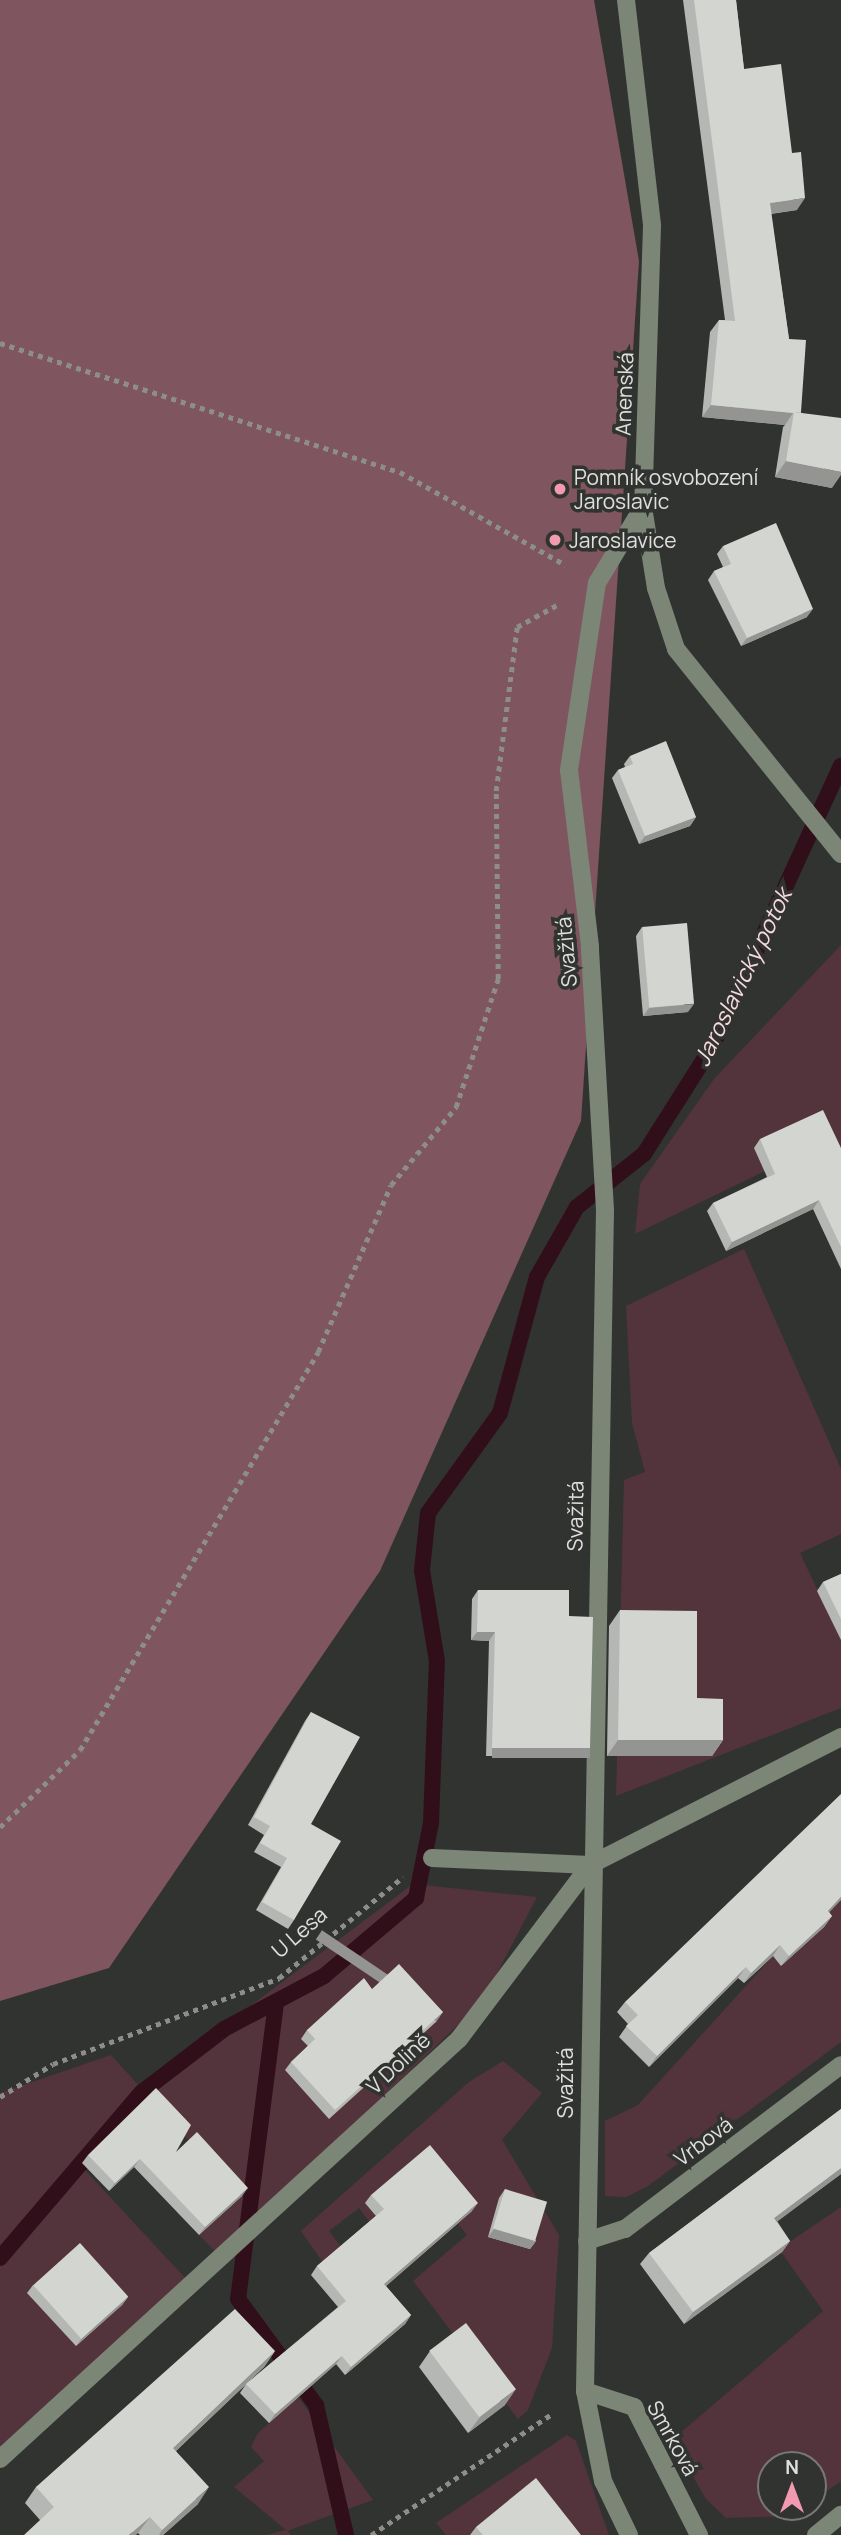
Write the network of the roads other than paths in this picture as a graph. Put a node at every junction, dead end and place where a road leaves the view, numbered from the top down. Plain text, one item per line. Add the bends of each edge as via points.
1 (626, 0) edge
2 (643, 506) junction
3 (841, 854) edge
4 (841, 1737) edge
5 (432, 1858) road end
6 (590, 1865) junction
7 (841, 2066) edge
8 (587, 2241) junction
9 (585, 2391) junction
10 (0, 2459) edge
11 (841, 2515) edge
12 (629, 2535) edge
13 (699, 2535) edge
14 (816, 2535) edge

1 - 2 street, Anenská via 652,226
2 - 3 street, Anenská via 656,588 676,649
2 - 6 street, Svažitá via 597,583 569,770 605,1210
4 - 6 street, V Dolině
5 - 6 street
6 - 8 street, Svažitá
6 - 10 street, V Dolině via 458,2039
7 - 8 street, Vrbová via 625,2229
8 - 9 street, Svažitá
9 - 12 street, Svažitá via 603,2482
9 - 13 street, Smrková via 634,2407
11 - 14 street

